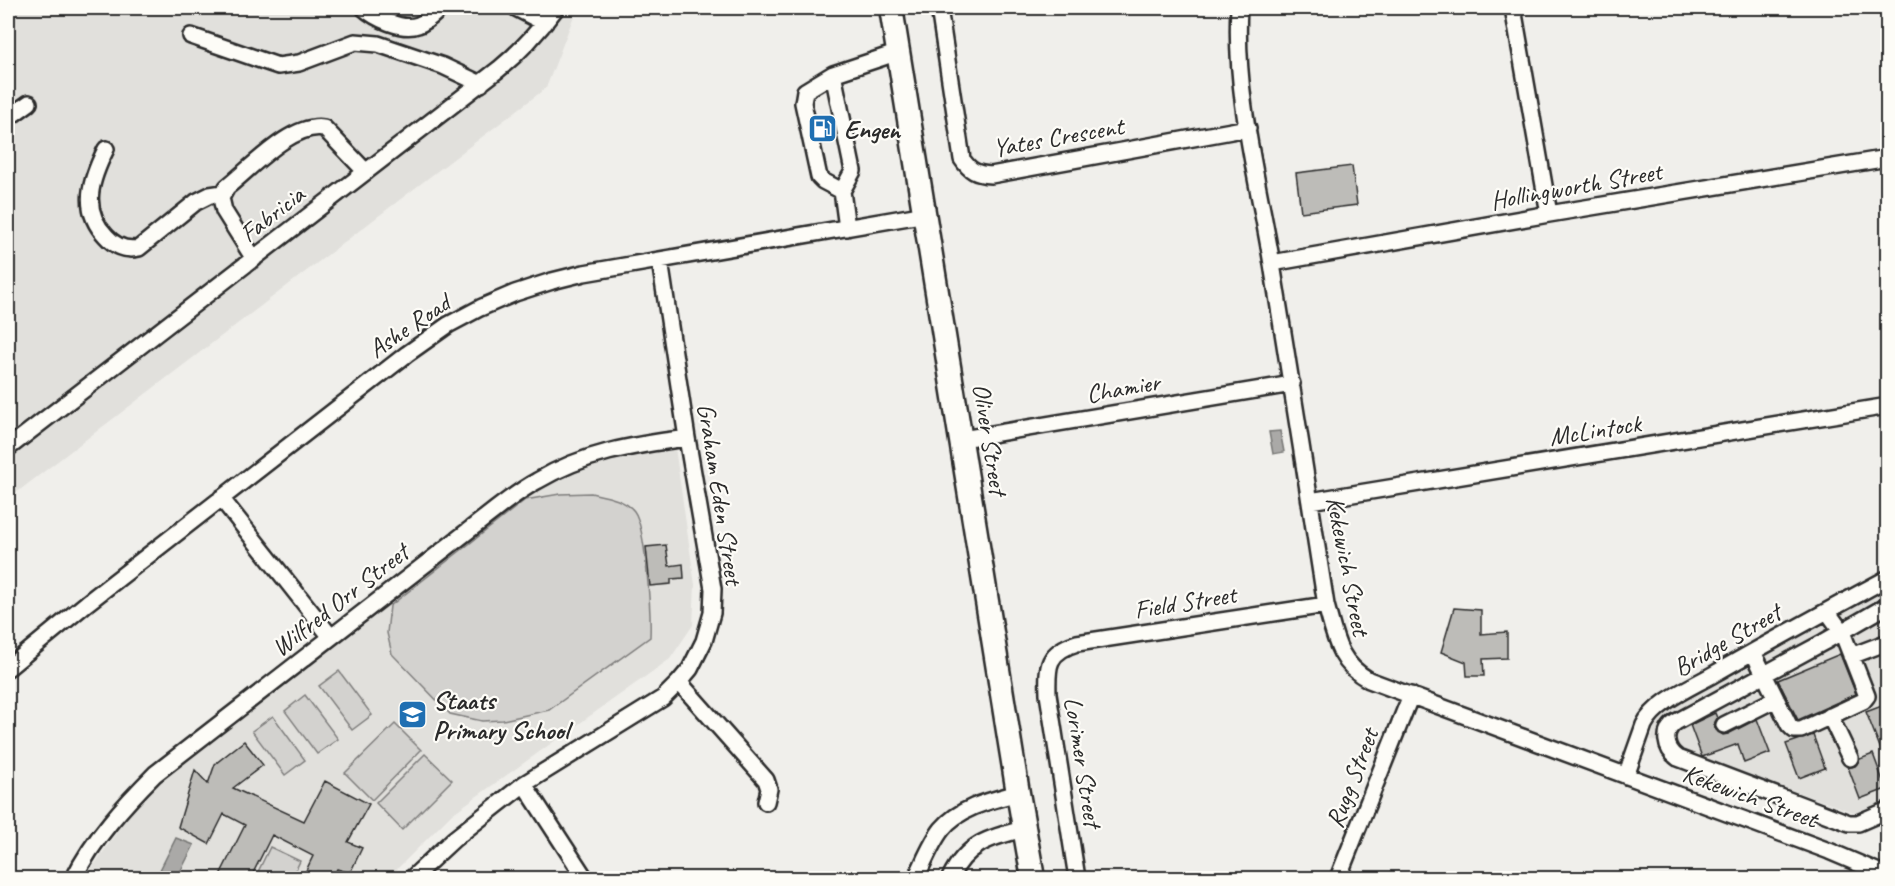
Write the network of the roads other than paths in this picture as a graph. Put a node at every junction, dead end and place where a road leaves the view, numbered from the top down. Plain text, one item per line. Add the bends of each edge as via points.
1 (364, 8) edge
2 (441, 8) edge
3 (516, 8) edge
4 (556, 8) edge
5 (891, 8) edge
6 (939, 8) edge
7 (1239, 8) edge
8 (1513, 8) edge
9 (545, 23) junction
10 (191, 36) dead end
11 (899, 52) junction
12 (833, 74) junction
13 (481, 84) junction
14 (29, 103) dead end
15 (8, 118) edge
16 (1248, 128) junction
17 (106, 149) dead end
18 (1887, 158) edge
19 (366, 172) junction
20 (842, 190) junction
21 (223, 193) junction
22 (926, 214) junction
23 (1549, 214) junction
24 (847, 228) junction
25 (254, 259) junction
26 (660, 261) junction
27 (1272, 263) junction
28 (1292, 384) junction
29 (1887, 406) edge
30 (687, 438) junction
31 (962, 439) junction
32 (8, 448) edge
33 (221, 498) junction
34 (1310, 501) junction
35 (1887, 578) edge
36 (1326, 605) junction
37 (1887, 606) edge
38 (1827, 611) junction
39 (1842, 632) junction
40 (331, 637) junction
41 (1887, 642) edge
42 (1753, 652) junction
43 (1054, 655) joint
44 (1851, 656) junction
45 (8, 668) edge
46 (1764, 674) junction
47 (679, 682) junction
48 (1410, 695) junction
49 (1776, 699) junction
50 (1830, 716) junction
51 (1724, 725) dead end
52 (1850, 758) dead end
53 (1626, 776) junction
54 (524, 783) junction
55 (1018, 793) junction
56 (766, 802) dead end
57 (1887, 810) edge
58 (1024, 829) junction
59 (1887, 876) edge
60 (74, 879) edge
61 (412, 879) edge
62 (585, 879) edge
63 (916, 879) edge
64 (950, 879) edge
65 (1033, 879) edge
66 (1077, 879) edge
67 (1338, 879) edge

1 - 2 street via 405,27 421,24
3 - 9 street
4 - 9 street, Fabricia
5 - 11 highway, Oliver Street
6 - 16 street, Yates Crescent via 962,159 968,169 978,174 991,175
7 - 16 street, Kekewich Street via 1240,68
8 - 23 street
9 - 13 street, Fabricia
10 - 13 street via 278,66 299,63 355,42 378,44 443,66
11 - 12 street
11 - 22 highway, Oliver Street
12 - 20 street via 853,171
12 - 20 street via 805,91 803,97 819,177
13 - 19 street, Fabricia
14 - 15 street
16 - 27 street, Kekewich Street
17 - 21 street via 97,167 90,206 101,231 122,248 139,248 196,202
18 - 23 street, Hollingworth Street
19 - 21 street via 324,128 306,128 290,135
19 - 25 street, Fabricia
20 - 24 street
21 - 25 street via 224,211
22 - 24 street, Ashe Road
22 - 31 highway, Oliver Street
23 - 27 street, Hollingworth Street
24 - 26 street, Ashe Road
25 - 32 street, Fabricia
26 - 30 street, Graham Eden Street
26 - 33 street, Ashe Road via 552,281 514,293 448,325
27 - 28 street, Kekewich Street
28 - 31 street, Chamier
28 - 34 street, Kekewich Street
29 - 34 street, McLintock
30 - 40 street, Wilfred Orr Street via 630,446 582,460 537,481
30 - 47 street, Graham Eden Street via 713,589 704,641
31 - 55 highway, Oliver Street
33 - 40 street
33 - 45 street, Ashe Road
34 - 36 street, Kekewich Street
35 - 38 street, Bridge Street
36 - 43 street, Field Street via 1077,643
36 - 48 street, Kekewich Street via 1339,649 1357,673
37 - 39 street
38 - 39 street
38 - 42 street, Bridge Street
39 - 44 street
39 - 46 street
40 - 60 street, Wilfred Orr Street via 155,774 105,830
41 - 44 street
42 - 46 street
42 - 53 street, Bridge Street via 1653,712 1644,725
43 - 66 street, Lorimer Street via 1048,664 1048,694
44 - 50 street via 1866,699
46 - 49 street
46 - 57 street via 1671,725 1666,740 1673,755 1852,824
47 - 54 street, Graham Eden Street via 663,698
47 - 56 street via 766,780
48 - 53 street, Kekewich Street
48 - 67 street, Rugg Street
49 - 50 street via 1796,731
49 - 51 street
50 - 52 street
53 - 59 street, Kekewich Street
54 - 61 street, Graham Eden Street via 454,839
54 - 62 street
55 - 58 highway, Oliver Street
55 - 63 street via 977,806 951,820 936,838
58 - 64 street via 983,841 967,852
58 - 65 highway, Oliver Street

